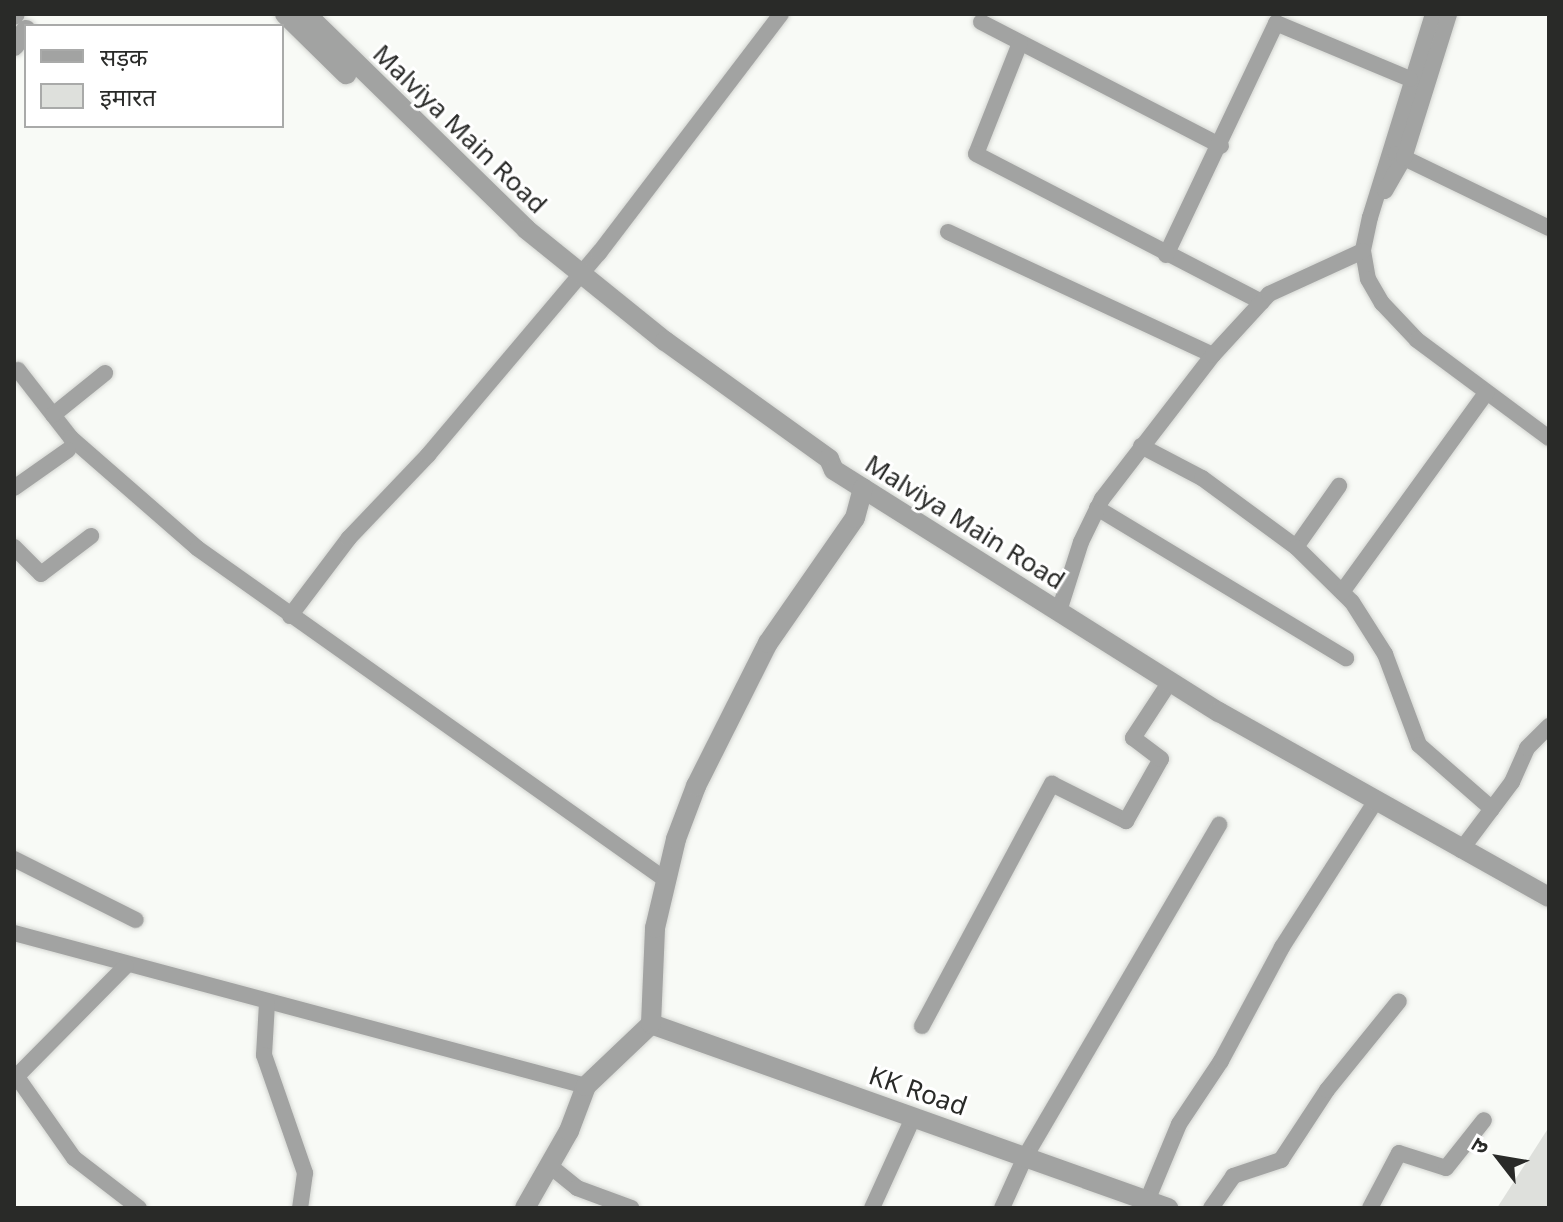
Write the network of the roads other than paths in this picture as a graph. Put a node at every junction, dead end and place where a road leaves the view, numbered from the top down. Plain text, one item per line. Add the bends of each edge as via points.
1 (285, 14) edge
2 (306, 14) edge
3 (781, 14) edge
4 (1433, 14) edge
5 (1449, 14) edge
6 (981, 22) dead end
7 (1020, 43) junction
8 (1410, 79) junction
9 (399, 118) junction
10 (1221, 146) junction
11 (1396, 154) junction
12 (1549, 228) edge
13 (948, 232) dead end
14 (1363, 251) junction
15 (1166, 255) junction
16 (576, 278) junction
17 (1262, 302) junction
18 (1213, 355) junction
19 (18, 370) dead end
20 (105, 373) dead end
21 (1486, 393) junction
22 (53, 415) junction
23 (1549, 438) edge
24 (1141, 446) junction
25 (68, 450) dead end
26 (1339, 486) dead end
27 (14, 488) edge
28 (863, 488) junction
29 (1097, 508) junction
30 (91, 536) dead end
31 (14, 547) edge
32 (1296, 547) junction
33 (1342, 592) junction
34 (1059, 611) junction
35 (290, 616) junction
36 (1346, 658) dead end
37 (1171, 680) junction
38 (1549, 726) edge
39 (1375, 802) junction
40 (1492, 809) junction
41 (1219, 825) dead end
42 (1461, 850) junction
43 (14, 859) edge
44 (666, 880) junction
45 (1549, 897) edge
46 (136, 920) dead end
47 (14, 933) edge
48 (126, 966) junction
49 (1399, 1001) dead end
50 (267, 1003) junction
51 (651, 1024) junction
52 (922, 1026) dead end
53 (16, 1078) edge
54 (586, 1086) junction
55 (913, 1118) junction
56 (1484, 1120) dead end
57 (1025, 1157) junction
58 (550, 1166) junction
59 (1147, 1201) junction
60 (139, 1208) edge
61 (300, 1208) edge
62 (525, 1208) edge
63 (631, 1208) edge
64 (872, 1208) edge
65 (1002, 1208) edge
66 (1168, 1208) edge
67 (1211, 1208) edge
68 (1370, 1208) edge

1 - 9 street
2 - 9 street, Malviya Main Road
3 - 16 street
4 - 8 street
5 - 11 street
6 - 7 street
7 - 10 street
7 - 15 street via 976,154
8 - 10 street via 1276,23
8 - 11 street
9 - 16 street, Malviya Main Road
10 - 15 street
11 - 12 street
11 - 14 street via 1370,217
13 - 18 street
14 - 17 street
14 - 21 street via 1368,279 1382,303 1438,358
15 - 17 street
16 - 28 street, Malviya Main Road via 823,471 834,470
16 - 35 street via 428,455 349,538
17 - 18 street
18 - 24 street
19 - 22 street
20 - 22 street
21 - 23 street
21 - 33 street
22 - 35 street via 119,482
24 - 29 street
24 - 32 street via 1202,478
25 - 27 street
26 - 32 street
28 - 34 street, Malviya Main Road
28 - 44 street via 855,518 747,681 696,786
29 - 34 street
29 - 36 street
30 - 31 street via 41,574
32 - 33 street
33 - 40 street via 1385,654 1419,745
34 - 37 street, Malviya Main Road
35 - 44 street via 414,698
37 - 39 street, Malviya Main Road
37 - 52 street via 1133,738 1161,759 1126,821 1052,784
38 - 40 street via 1527,748
39 - 42 street, Malviya Main Road
39 - 59 street via 1282,947 1221,1061 1179,1124
40 - 42 street
41 - 57 street
42 - 45 street, Malviya Main Road
43 - 46 street
44 - 51 street via 655,928
47 - 48 street
48 - 50 street
48 - 53 street
49 - 67 street via 1327,1090 1281,1160 1233,1176
50 - 54 street
50 - 61 street via 264,1055 305,1173
51 - 54 street
51 - 55 street, KK Road
53 - 60 street via 74,1158
54 - 58 street via 585,1099
55 - 57 street, KK Road
55 - 64 street
56 - 68 street via 1446,1168 1399,1153
57 - 59 street, KK Road
57 - 65 street
58 - 62 street
58 - 63 street via 577,1188
59 - 66 street, KK Road

